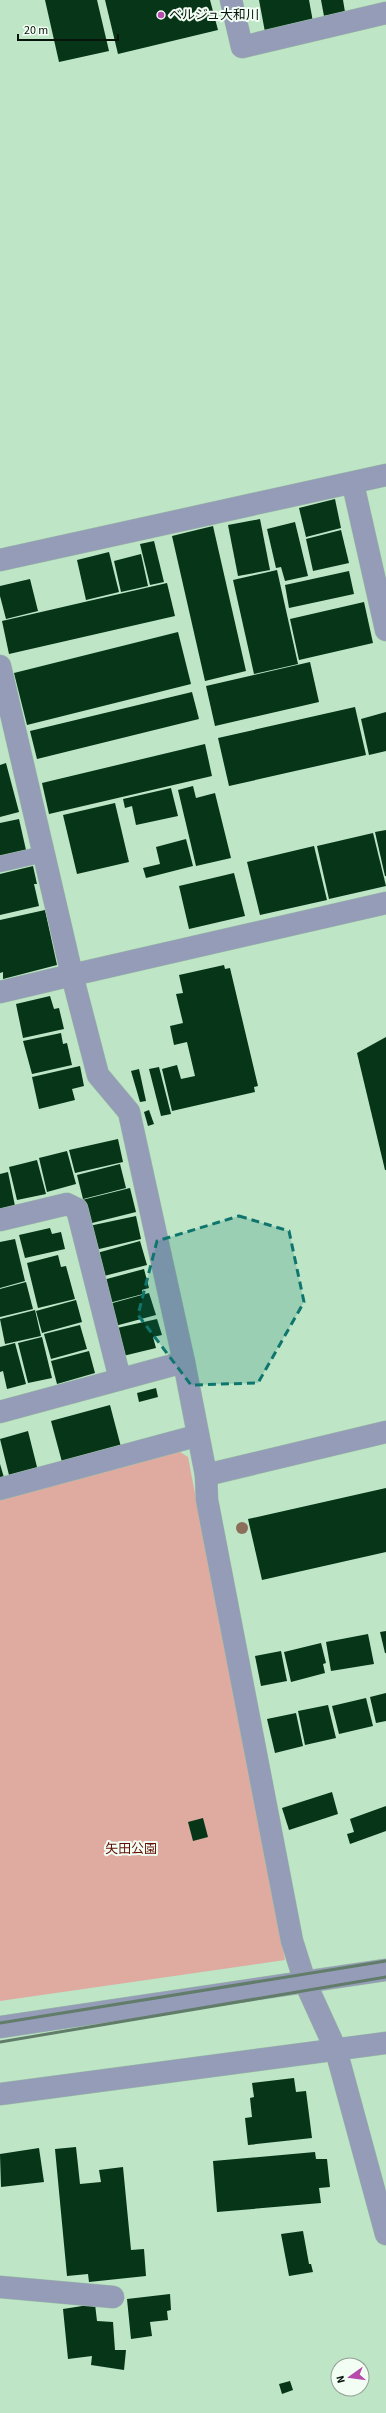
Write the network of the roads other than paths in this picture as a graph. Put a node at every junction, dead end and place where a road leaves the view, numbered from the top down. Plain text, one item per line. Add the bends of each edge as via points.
1 (231, 0) edge
2 (386, 13) edge
3 (386, 476) edge
4 (353, 484) junction
5 (0, 560) edge
6 (386, 630) edge
7 (0, 666) edge
8 (44, 854) junction
9 (0, 864) edge
10 (386, 903) edge
11 (72, 975) junction
12 (0, 992) edge
13 (0, 1220) edge
14 (184, 1362) junction
15 (120, 1379) junction
16 (0, 1411) edge
17 (386, 1432) edge
18 (196, 1436) junction
19 (206, 1475) junction
20 (0, 1489) edge
21 (386, 1970) edge
22 (305, 1982) junction
23 (0, 2027) edge
24 (386, 2043) edge
25 (336, 2050) junction
26 (0, 2094) edge
27 (386, 2234) edge
28 (0, 2287) edge
29 (113, 2297) dead end

1 - 2 street via 242,47
3 - 4 street
4 - 5 street
4 - 6 street
7 - 8 street
8 - 9 lane
8 - 11 street
10 - 11 street
11 - 12 street
11 - 14 street via 98,1075 129,1112
13 - 15 street via 67,1204 77,1209
14 - 15 street
14 - 18 street
15 - 16 street
17 - 19 street
18 - 19 street
18 - 20 street
19 - 22 street via 207,1500 292,1942
21 - 22 street
22 - 23 street
22 - 25 street
24 - 25 street
25 - 26 street
25 - 27 street
28 - 29 street

